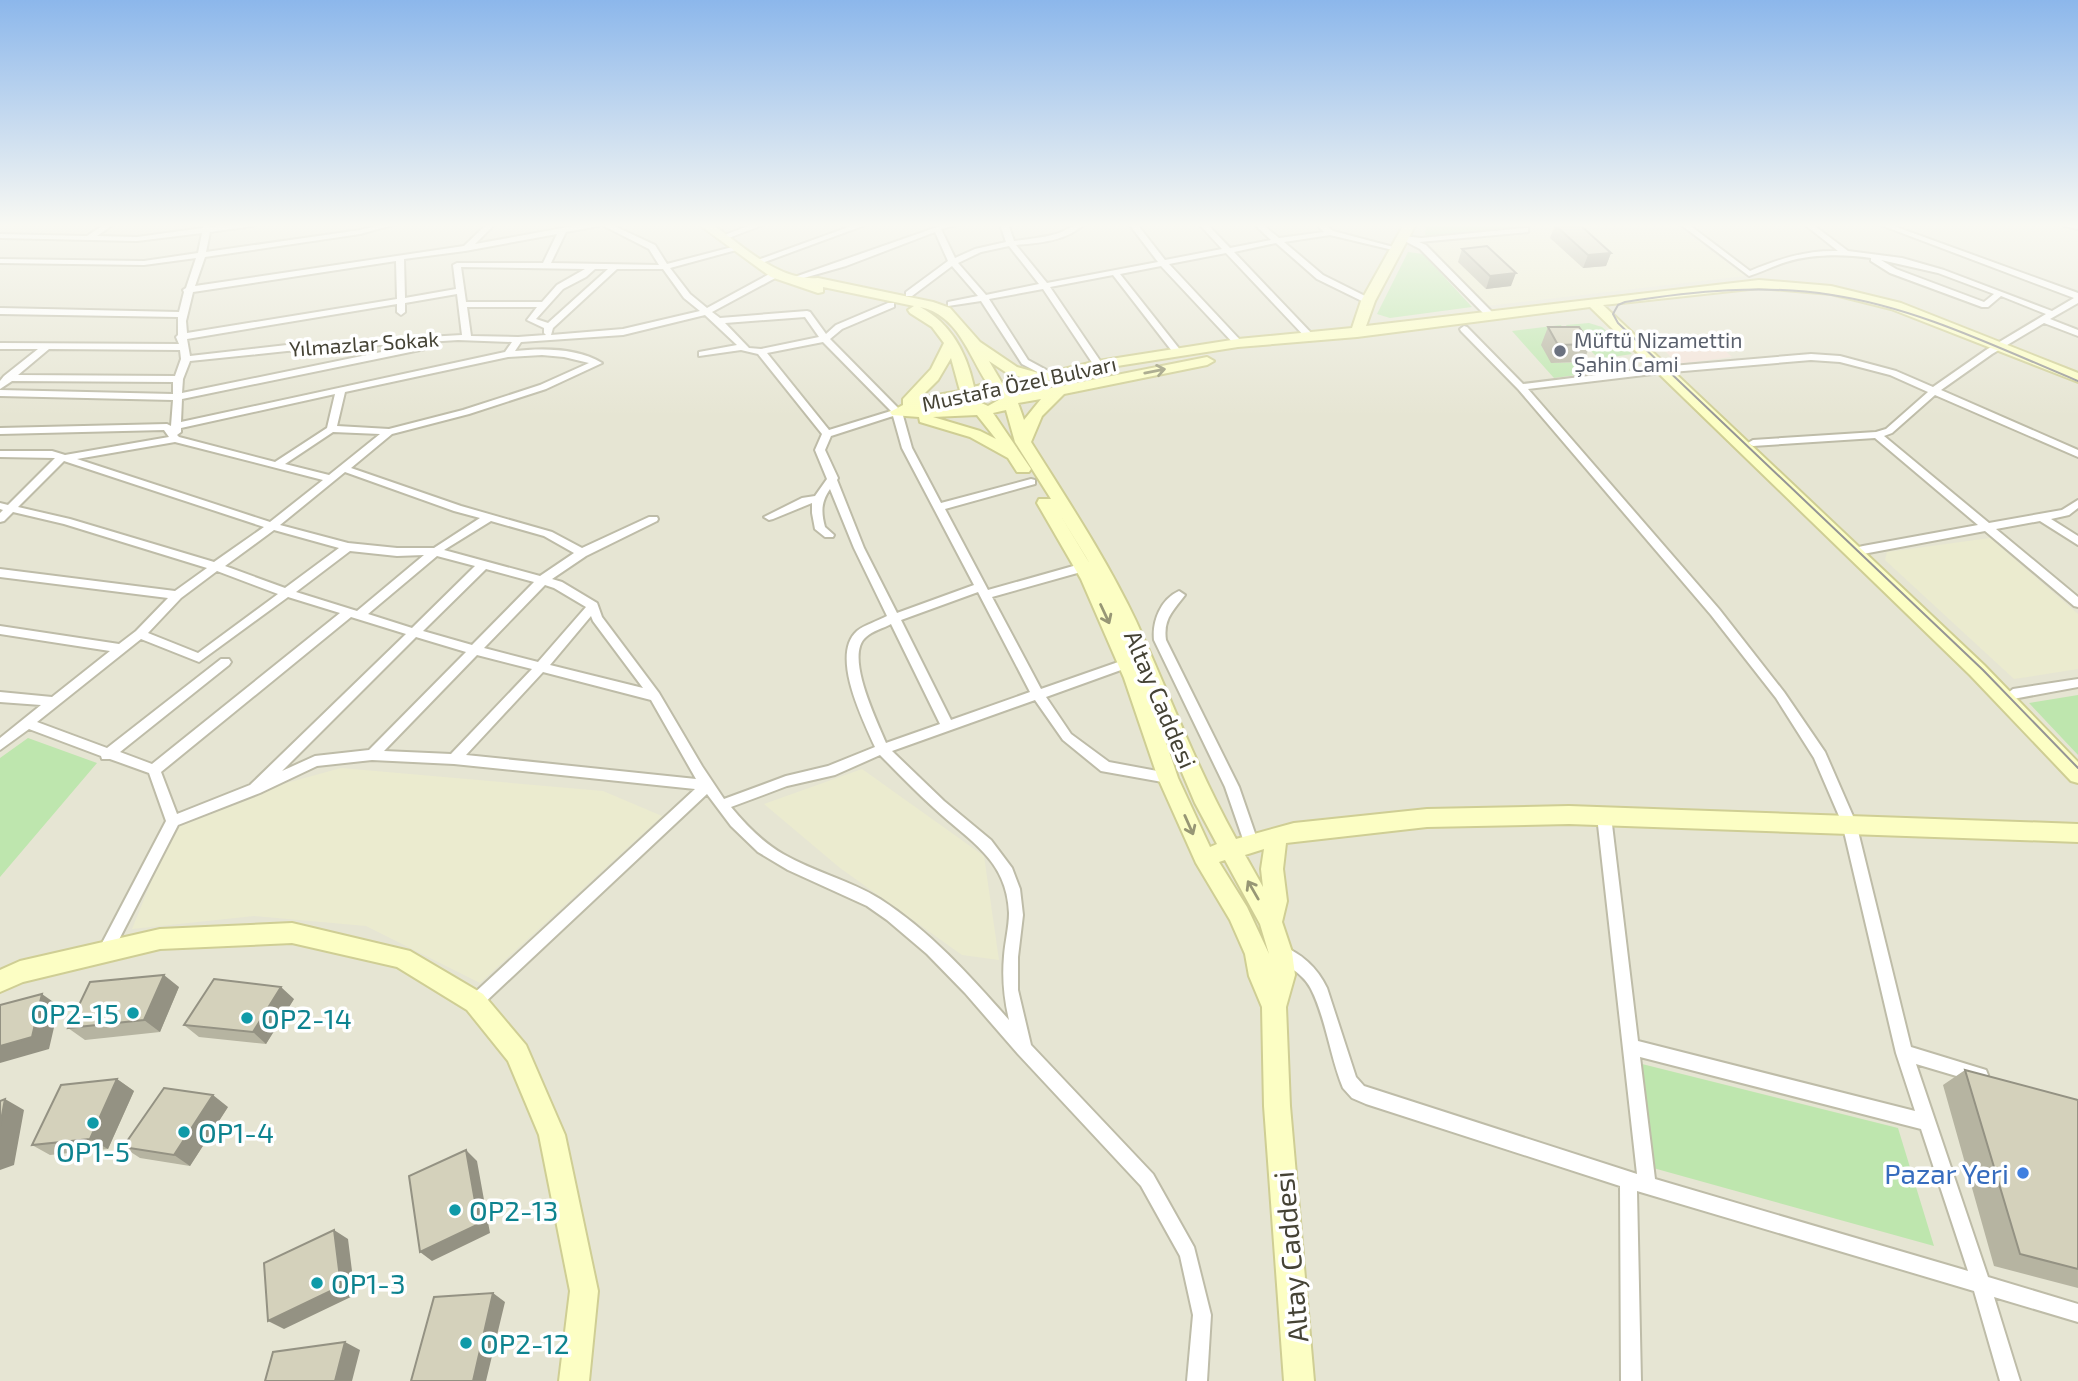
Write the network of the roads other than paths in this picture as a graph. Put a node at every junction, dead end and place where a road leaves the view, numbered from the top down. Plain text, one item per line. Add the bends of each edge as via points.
1 (198, 288) edge
2 (400, 288) edge
3 (559, 288) edge
4 (593, 288) edge
5 (681, 288) edge
6 (749, 288) edge
7 (817, 288) edge
8 (851, 288) edge
9 (915, 288) edge
10 (976, 288) edge
11 (1031, 288) edge
12 (1047, 288) edge
13 (1128, 288) edge
14 (1187, 288) edge
15 (1265, 288) edge
16 (1343, 288) edge
17 (1375, 288) edge
18 (1464, 288) edge
19 (1699, 288) edge
20 (1820, 288) edge
21 (1940, 288) edge
22 (1987, 288) edge
23 (2055, 288) edge
24 (187, 290) joint
25 (460, 291) joint
26 (2000, 293) junction
27 (909, 294) dead end
28 (983, 297) junction
29 (2078, 297) edge
30 (400, 301) junction
31 (1368, 301) junction
32 (462, 304) junction
33 (951, 304) dead end
34 (542, 305) junction
35 (891, 305) junction
36 (1598, 306) junction
37 (0, 311) edge
38 (401, 312) dead end
39 (706, 312) junction
40 (2052, 313) junction
41 (1489, 314) junction
42 (183, 315) junction
43 (2042, 319) junction
44 (718, 321) junction
45 (1464, 329) junction
46 (548, 332) junction
47 (1357, 332) junction
48 (2078, 333) edge
49 (467, 337) junction
50 (1311, 338) junction
51 (824, 339) junction
52 (518, 340) junction
53 (182, 342) junction
54 (1238, 343) junction
55 (950, 345) junction
56 (975, 345) junction
57 (0, 346) edge
58 (47, 346) junction
59 (742, 347) junction
60 (1997, 349) junction
61 (761, 352) junction
62 (1178, 352) junction
63 (508, 354) junction
64 (702, 354) dead end
65 (186, 359) junction
66 (1098, 365) junction
67 (1667, 369) junction
68 (1044, 376) junction
69 (5, 378) edge
70 (2078, 378) edge
71 (178, 379) junction
72 (0, 386) edge
73 (1521, 387) junction
74 (2078, 387) edge
75 (341, 390) junction
76 (1064, 390) junction
77 (1935, 390) junction
78 (0, 393) edge
79 (1003, 394) junction
80 (178, 397) junction
81 (975, 402) junction
82 (897, 412) junction
83 (176, 426) junction
84 (331, 429) junction
85 (0, 431) edge
86 (389, 432) junction
87 (827, 433) junction
88 (1877, 435) junction
89 (175, 439) junction
90 (1753, 443) junction
91 (1019, 450) junction
92 (0, 454) edge
93 (2078, 454) edge
94 (60, 459) junction
95 (277, 465) junction
96 (345, 469) junction
97 (833, 478) junction
98 (332, 479) junction
99 (1031, 482) junction
100 (817, 499) junction
101 (2078, 503) edge
102 (6, 507) edge
103 (939, 507) junction
104 (490, 517) junction
105 (769, 517) dead end
106 (2041, 517) junction
107 (653, 519) dead end
108 (0, 520) edge
109 (1988, 525) junction
110 (272, 526) junction
111 (829, 535) dead end
112 (2078, 541) edge
113 (348, 547) junction
114 (1863, 550) junction
115 (433, 551) junction
116 (582, 553) junction
117 (483, 565) junction
118 (214, 566) junction
119 (1084, 567) junction
120 (0, 573) edge
121 (543, 580) junction
122 (983, 591) junction
123 (287, 593) junction
124 (177, 595) junction
125 (1179, 595) dead end
126 (2078, 603) edge
127 (593, 606) junction
128 (354, 614) junction
129 (894, 618) junction
130 (0, 630) edge
131 (415, 633) junction
132 (140, 634) junction
133 (121, 649) junction
134 (477, 650) junction
135 (199, 658) junction
136 (1128, 663) junction
137 (540, 668) junction
138 (2078, 683) edge
139 (2013, 694) junction
140 (1038, 695) junction
141 (655, 696) junction
142 (0, 697) edge
143 (55, 702) junction
144 (28, 724) junction
145 (948, 727) junction
146 (0, 745) edge
147 (882, 749) junction
148 (107, 755) junction
149 (372, 755) junction
150 (454, 759) junction
151 (2078, 763) edge
152 (154, 770) junction
153 (2078, 775) edge
154 (1168, 778) junction
155 (708, 785) junction
156 (255, 789) junction
157 (722, 805) junction
158 (1604, 816) junction
159 (173, 821) junction
160 (1849, 824) junction
161 (2078, 833) edge
162 (1276, 836) junction
163 (1251, 842) junction
164 (1230, 849) junction
165 (1204, 857) junction
166 (1271, 922) junction
167 (105, 952) junction
168 (1280, 952) junction
169 (0, 981) edge
170 (475, 1002) junction
171 (1274, 1007) junction
172 (1631, 1047) junction
173 (1024, 1049) junction
174 (1904, 1053) junction
175 (1998, 1080) edge
176 (1925, 1122) junction
177 (1628, 1180) junction
178 (1647, 1186) junction
179 (1983, 1285) junction
180 (2078, 1313) edge
181 (574, 1381) edge
182 (1197, 1381) edge
183 (1299, 1381) edge
184 (1631, 1381) edge
185 (2010, 1381) edge

1 - 24 street
2 - 30 street
3 - 34 street
4 - 46 street
5 - 39 street
6 - 39 street
7 - 35 main road, Altay Caddesi
8 - 56 main road via 945,311
9 - 27 street
10 - 28 street
11 - 28 street
12 - 66 street
13 - 62 street
14 - 54 street
15 - 50 street
16 - 31 street
17 - 31 main road
18 - 41 street
19 - 36 main road, Mustafa Özel Bulvarı
20 - 60 main road, Mustafa Özel Bulvarı via 1926,317
21 - 26 street via 1985,305
22 - 26 street
23 - 29 street
24 - 42 street
25 - 30 street
25 - 32 street, Yılmazlar Sokak
26 - 40 street
28 - 33 street
28 - 68 street via 1025,362
29 - 40 street
30 - 38 street
30 - 53 street
31 - 47 main road
32 - 34 street
32 - 49 street, Yılmazlar Sokak
34 - 46 street via 531,320
35 - 51 street via 839,327
35 - 55 main road, Altay Caddesi via 929,316
36 - 41 main road, Mustafa Özel Bulvarı
36 - 45 main road, Mustafa Özel Bulvarı
36 - 60 main road, Mustafa Özel Bulvarı via 1793,293 1885,310
36 - 67 main road via 1626,323
37 - 42 street
39 - 44 street
39 - 46 street via 623,332
40 - 43 street
41 - 47 main road, Mustafa Özel Bulvarı
42 - 53 street
43 - 48 street
43 - 60 street
44 - 51 street via 807,314
44 - 59 street
45 - 73 street
76 -> 45 main road, Mustafa Özel Bulvarı via 1208,360
46 - 52 street
47 - 50 main road, Mustafa Özel Bulvarı
49 - 52 street
49 - 65 street, Yılmazlar Sokak
49 - 80 street
50 - 54 main road, Mustafa Özel Bulvarı
51 - 61 street
51 - 82 street
52 - 63 street
53 - 58 street
53 - 65 street
54 - 62 main road, Mustafa Özel Bulvarı
55 - 81 main road, Altay Caddesi
55 - 82 main road via 942,367
56 - 68 main road via 1012,370
56 - 79 main road, Altay Caddesi
57 - 58 street
58 - 69 street
59 - 61 street
59 - 64 street
60 - 70 main road, Mustafa Özel Bulvarı
60 - 74 main road, Mustafa Özel Bulvarı
60 - 77 street
61 - 87 street
62 - 66 main road, Mustafa Özel Bulvarı
63 - 75 street
63 - 86 street via 542,350 597,363 530,391
65 - 71 street
66 - 68 main road, Mustafa Özel Bulvarı
67 - 73 street
67 - 77 street via 1811,357 1840,359
67 - 90 main road
67 - 153 main road via 1977,670
68 - 79 main road, Mustafa Özel Bulvarı
69 - 71 street
69 - 72 street
71 - 80 street
73 - 160 street via 1751,655 1820,756
75 - 83 street
75 - 84 street
76 - 79 main road, Mustafa Özel Bulvarı
76 - 91 main road via 1036,410
77 - 88 street via 1889,431
77 - 93 street
78 - 80 street
79 - 81 main road, Mustafa Özel Bulvarı via 1001,407
79 - 81 main road, Mustafa Özel Bulvarı via 978,388
79 - 91 main road, Altay Caddesi
80 - 83 street
81 - 82 main road, Mustafa Özel Bulvarı via 940,413
81 - 91 main road, Altay Caddesi
82 - 87 street
82 - 91 main road
82 - 103 street via 907,448
83 - 89 street
84 - 86 street
84 - 95 street
85 - 89 street via 167,428
86 - 96 street
87 - 97 street via 820,450
88 - 90 street
88 - 109 street
89 - 94 street
89 - 95 street
90 - 114 main road
91 - 99 main road, Altay Caddesi
91 - 164 main road, Altay Caddesi via 1095,557
92 - 94 street via 52,454
94 - 102 street
94 - 110 street
95 - 98 street
96 - 98 street
96 - 104 street
97 - 100 street
97 - 129 street via 859,548
98 - 110 street
99 - 103 street
99 - 119 main road, Altay Caddesi
100 - 105 street
100 - 111 street via 820,529
101 - 106 street via 2065,513
102 - 108 street
102 - 118 street
103 - 122 street
104 - 115 street
104 - 116 street via 548,534
106 - 109 street
106 - 112 street
107 - 116 street
109 - 114 street
109 - 126 street
110 - 113 street
110 - 118 street
113 - 115 street
113 - 123 street
114 - 139 main road
115 - 117 street
115 - 128 street
116 - 121 street
117 - 121 street
117 - 131 street
118 - 123 street
118 - 124 street
119 - 122 street
119 -> 136 main road, Altay Caddesi
120 - 124 street
121 - 127 street
121 - 134 street
122 - 129 street
122 - 140 street
123 - 128 street
123 - 135 street
124 - 132 street
125 - 163 street via 1157,626 1160,640 1227,775
127 - 137 street
127 - 141 street via 597,618
128 - 131 street
128 - 152 street
129 - 145 street
129 - 147 street via 861,634 852,649 858,692
130 - 133 street
131 - 134 street
131 - 156 street
132 - 133 street
132 - 135 street
133 - 143 street
134 - 137 street
134 - 149 street
135 - 148 street via 225,662
136 - 140 street
136 - 154 main road, Altay Caddesi
137 - 141 street
137 - 150 street
138 - 139 street
139 - 151 main road
140 - 145 street
140 - 154 street via 1067,737 1106,767
141 - 155 street
142 - 143 street
143 - 144 street
144 - 146 street
144 - 148 street
145 - 147 street
147 - 157 street via 830,771
147 - 173 street via 986,844 1007,872 1016,915 1010,990
148 - 152 street
149 - 150 street
149 - 156 street via 314,761
150 - 155 street
152 - 159 street
154 -> 165 main road, Altay Caddesi
155 - 157 street
155 - 170 street
156 - 159 street
157 - 173 street via 750,838 779,859 872,902 909,930 971,986
158 - 160 main road
158 - 162 main road via 1427,818
158 - 172 street
159 - 167 street
160 - 161 main road
160 - 174 street
162 - 163 main road
162 - 166 main road via 1272,869 1276,901
163 - 164 main road
164 - 165 main road
166 -> 164 main road, Altay Caddesi
165 - 171 main road, Altay Caddesi via 1240,914
166 - 168 main road, Altay Caddesi
167 - 169 main road
167 - 170 main road via 160,939 292,933 402,958
168 - 171 main road, Altay Caddesi via 1283,975
168 - 177 street via 1301,963 1315,980 1345,1071 1358,1092
170 - 181 main road via 517,1053 552,1135 584,1291
171 - 183 main road, Altay Caddesi via 1277,1106
172 - 176 street
172 - 178 street
173 - 182 street via 1146,1180 1188,1253 1202,1315
174 - 175 street
174 - 176 street
176 - 179 street
177 - 178 street
177 - 184 street
178 - 179 street
179 - 180 street
179 - 185 street

